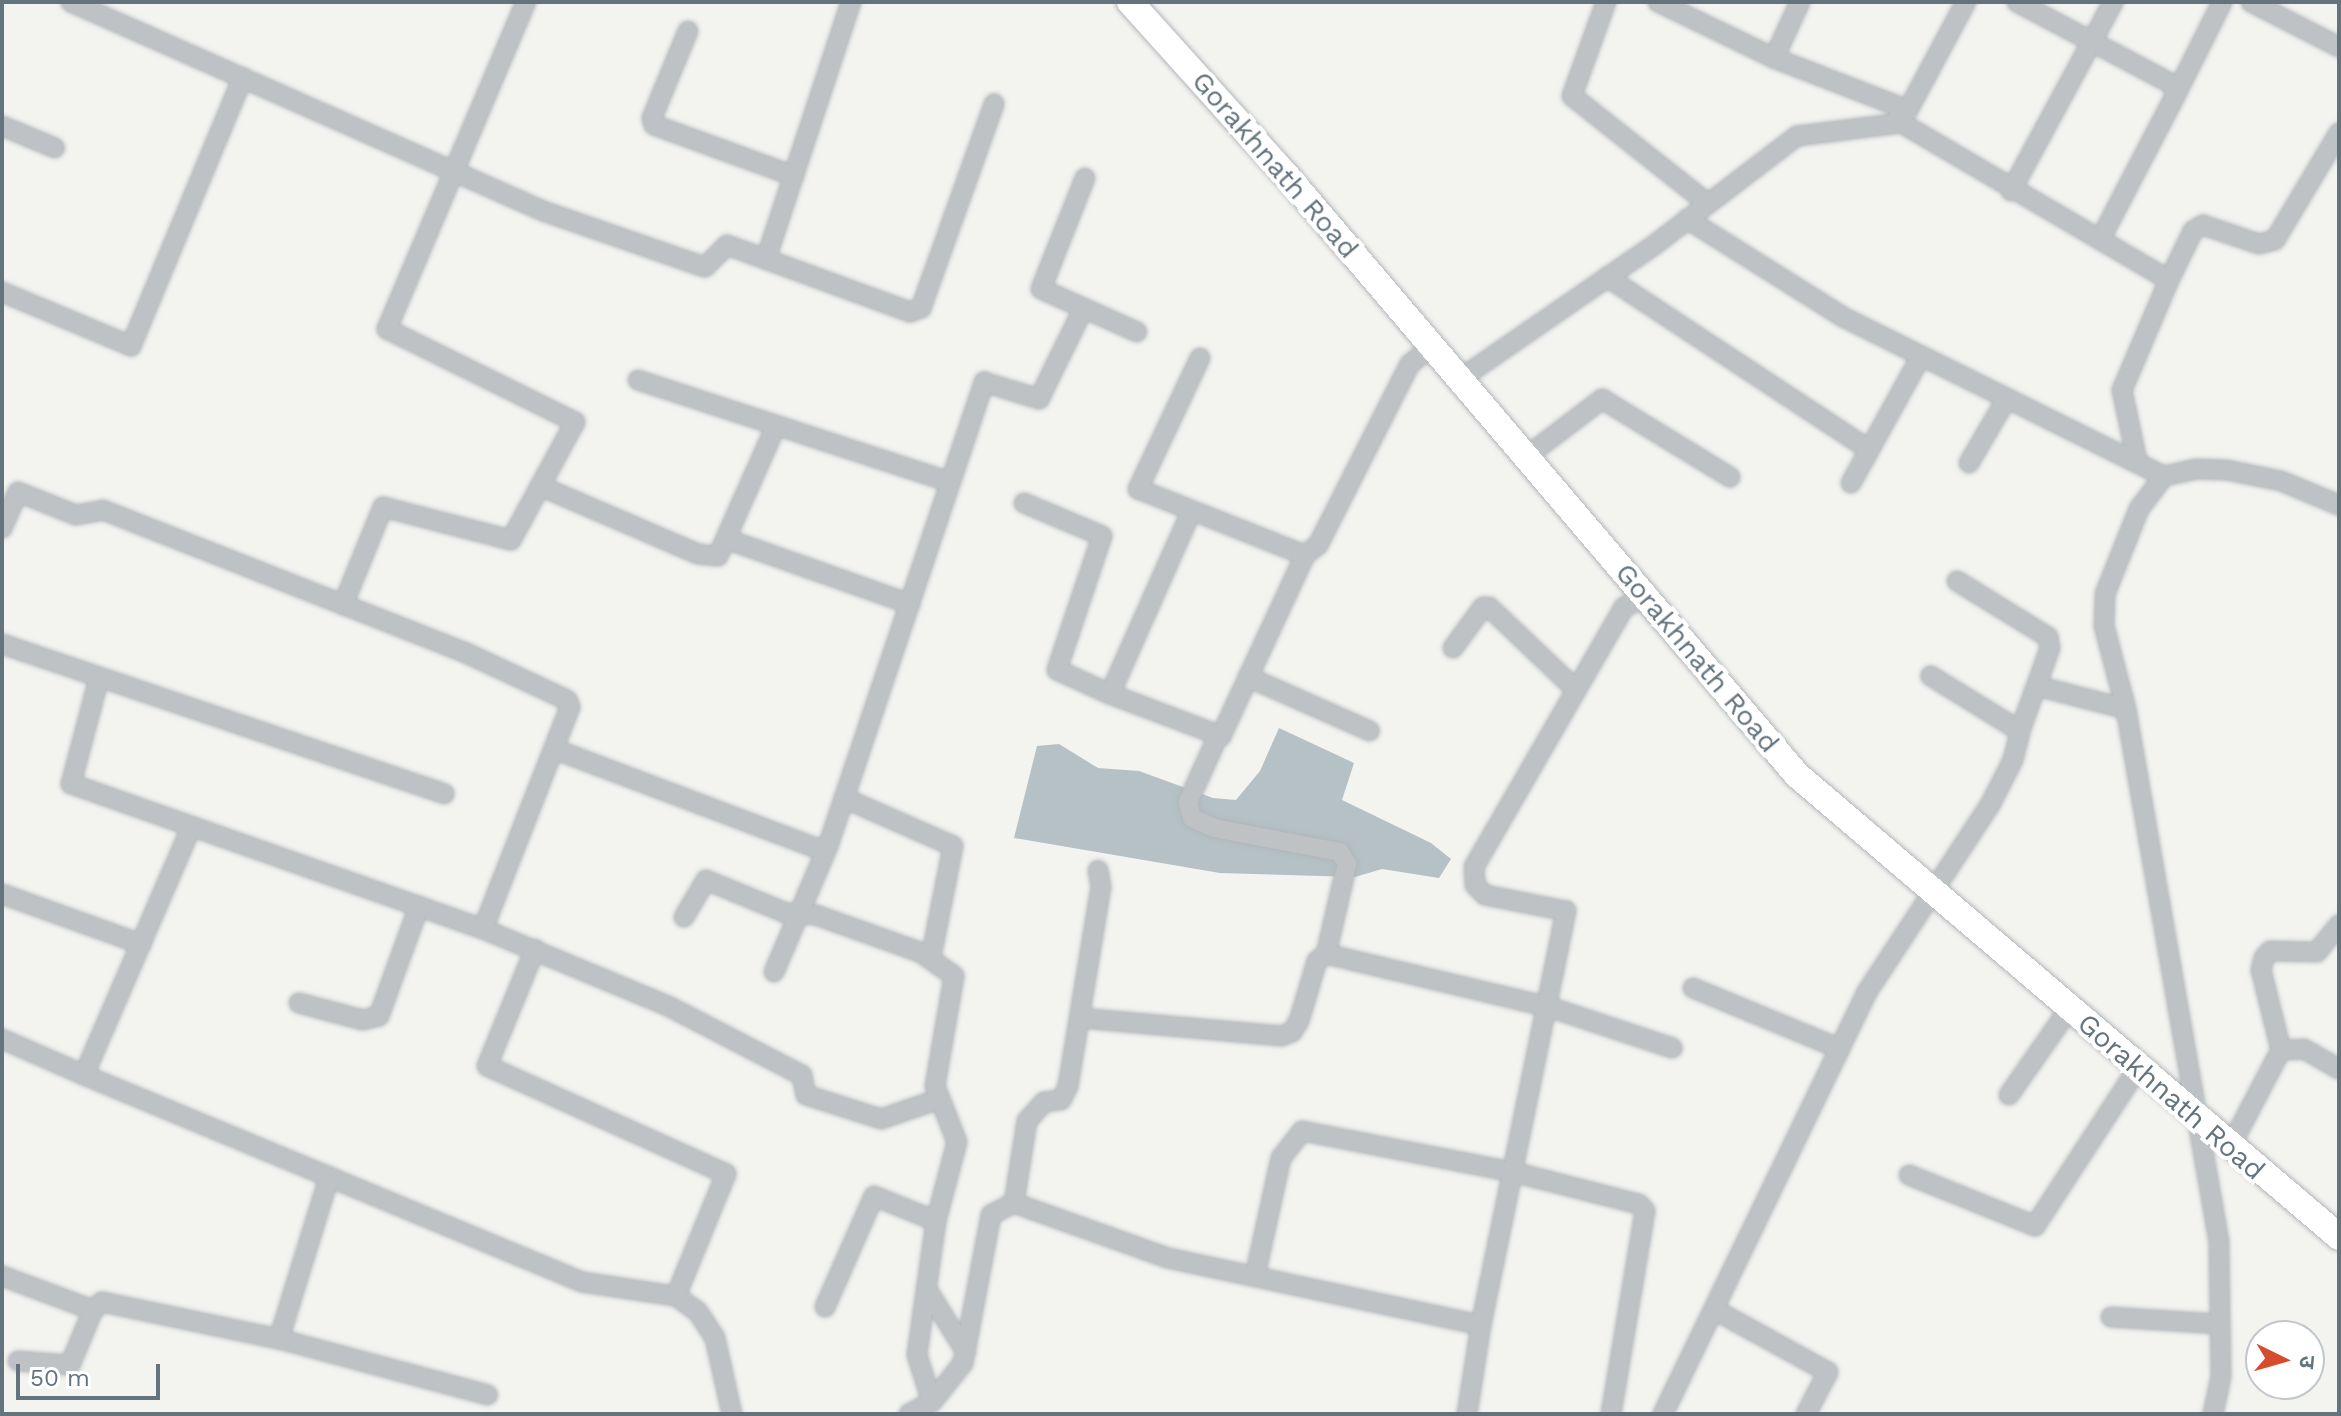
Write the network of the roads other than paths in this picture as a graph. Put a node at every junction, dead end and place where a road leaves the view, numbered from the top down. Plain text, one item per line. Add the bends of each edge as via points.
1 (71, 2) edge
2 (526, 2) edge
3 (851, 2) edge
4 (1130, 2) edge
5 (1606, 2) edge
6 (1658, 2) edge
7 (1800, 2) edge
8 (1966, 2) edge
9 (2017, 2) edge
10 (2113, 2) edge
11 (2222, 2) edge
12 (2251, 2) edge
13 (688, 31) dead end
14 (2092, 41) junction
15 (2339, 47) edge
16 (1774, 58) junction
17 (243, 77) junction
18 (2175, 96) junction
19 (994, 104) dead end
20 (1903, 116) junction
21 (2, 126) edge
22 (2339, 133) edge
23 (55, 148) dead end
24 (451, 170) junction
25 (794, 176) junction
26 (1085, 178) dead end
27 (2011, 191) junction
28 (1707, 203) junction
29 (1687, 219) junction
30 (2100, 240) junction
31 (766, 259) junction
32 (1607, 277) junction
33 (2169, 280) junction
34 (2, 292) edge
35 (1083, 309) junction
36 (1137, 332) dead end
37 (1432, 346) junction
38 (1921, 356) junction
39 (1200, 358) dead end
40 (1460, 379) junction
41 (638, 380) dead end
42 (2007, 398) junction
43 (775, 428) junction
44 (1869, 450) junction
45 (1526, 457) junction
46 (2137, 461) junction
47 (1969, 463) dead end
48 (2164, 476) junction
49 (1730, 477) dead end
50 (950, 482) junction
51 (1851, 483) dead end
52 (540, 486) junction
53 (1024, 503) dead end
54 (2339, 505) edge
55 (1191, 512) junction
56 (2, 528) edge
57 (729, 540) junction
58 (1305, 555) junction
59 (1957, 581) dead end
60 (1645, 597) junction
61 (910, 604) junction
62 (343, 605) junction
63 (2, 644) edge
64 (1453, 648) dead end
65 (1931, 676) dead end
66 (1248, 677) junction
67 (99, 678) junction
68 (2037, 686) junction
69 (1575, 689) junction
70 (1110, 694) junction
71 (2126, 709) junction
72 (1370, 731) dead end
73 (2020, 731) junction
74 (1218, 736) junction
75 (554, 749) junction
76 (444, 794) dead end
77 (844, 798) junction
78 (192, 826) junction
79 (828, 846) junction
80 (1098, 870) dead end
81 (1934, 893) junction
82 (2, 894) edge
83 (419, 906) junction
84 (800, 915) junction
85 (684, 917) dead end
86 (2339, 925) edge
87 (483, 929) junction
88 (141, 944) junction
89 (535, 949) junction
90 (1326, 954) junction
91 (931, 957) junction
92 (774, 972) dead end
93 (1693, 988) dead end
94 (299, 1003) dead end
95 (1549, 1007) junction
96 (2069, 1009) junction
97 (1080, 1018) junction
98 (2, 1039) edge
99 (1672, 1048) dead end
100 (1840, 1049) junction
101 (2281, 1050) junction
102 (2138, 1068) junction
103 (2339, 1069) edge
104 (84, 1075) junction
105 (2009, 1095) dead end
106 (939, 1099) junction
107 (2202, 1123) junction
108 (2230, 1147) junction
109 (1513, 1172) junction
110 (1909, 1175) dead end
111 (329, 1177) junction
112 (1014, 1203) junction
113 (936, 1221) junction
114 (2339, 1237) edge
115 (2, 1276) edge
116 (1255, 1276) junction
117 (926, 1288) junction
118 (676, 1296) junction
119 (825, 1307) dead end
120 (93, 1310) junction
121 (1715, 1310) junction
122 (2111, 1317) dead end
123 (2220, 1324) junction
124 (1481, 1325) junction
125 (279, 1339) junction
126 (966, 1352) junction
127 (18, 1361) dead end
128 (488, 1395) dead end
129 (918, 1410) edge
130 (732, 1414) edge
131 (1467, 1414) edge
132 (1611, 1414) edge
133 (1663, 1414) edge
134 (1806, 1414) edge
135 (2213, 1414) edge

1 - 17 street
2 - 24 street
3 - 25 street
4 - 37 main road, Gorakhnath Road
5 - 28 street via 1573,86 1576,103
6 - 16 street
7 - 16 street
8 - 20 street
9 - 14 street
10 - 14 street
11 - 18 street
12 - 15 street
13 - 25 street via 652,118 654,125
14 - 18 street via 2166,77
14 - 27 street
16 - 20 street
17 - 24 street
17 - 34 street via 131,346
18 - 30 street
19 - 31 street via 918,312
20 - 27 street
20 - 28 street via 1797,136
21 - 23 street
22 - 33 street via 2275,240 2259,244 2203,225 2193,231
24 - 31 street via 543,211 705,267 724,245
24 - 52 street via 387,329 576,419
25 - 31 street
26 - 35 street via 1041,287
27 - 30 street
28 - 29 street
29 - 32 street
29 - 38 street via 1843,317
30 - 33 street
32 - 40 street
32 - 44 street
33 - 46 street via 2122,390
35 - 36 street
35 - 50 street via 1039,399 984,382
37 - 40 main road, Gorakhnath Road
37 - 58 street via 1410,364 1318,545
38 - 42 street
38 - 44 street
39 - 55 street via 1138,489
40 - 45 main road, Gorakhnath Road
41 - 43 street
42 - 46 street
42 - 47 street
43 - 50 street
43 - 57 street
44 - 51 street
45 - 49 street via 1602,399
45 - 60 main road, Gorakhnath Road
46 - 48 street
48 - 54 street via 2227,470 2281,481
48 - 71 street via 2139,509 2105,594 2104,626
50 - 61 street
52 - 57 street via 698,554 718,556
52 - 62 street via 509,542 383,507
53 - 70 street via 1102,536 1057,670
55 - 58 street
55 - 70 street
56 - 62 street via 18,492 76,515 103,510
57 - 61 street
58 - 66 street
59 - 68 street via 2043,631 2050,648
60 - 69 street via 1624,607
60 - 81 main road, Gorakhnath Road via 1797,775
61 - 77 street
62 - 75 street via 567,700 570,707
63 - 67 street
64 - 69 street via 1483,607 1489,607
65 - 73 street
66 - 72 street
66 - 74 street
67 - 76 street
67 - 78 street via 71,784
68 - 71 street
68 - 73 street
69 - 95 street via 1474,867 1475,885 1485,895 1565,909
70 - 74 street
71 - 107 street
73 - 81 street via 2013,760 1991,803
74 - 90 street via 1188,802 1192,818 1214,828 1340,852 1347,864
75 - 79 street via 818,849
75 - 87 street
77 - 79 street
77 - 91 street via 953,846
78 - 83 street
78 - 88 street
79 - 84 street
80 - 97 street via 1101,887
81 - 96 main road, Gorakhnath Road
81 - 100 street via 1867,992
82 - 88 street
83 - 87 street
83 - 94 street via 379,1016 363,1020
84 - 85 street via 706,880
84 - 91 street via 816,915
84 - 92 street
86 - 101 street via 2317,952 2270,951 2264,958 2261,970
87 - 89 street
88 - 104 street
89 - 106 street via 670,1007 803,1076 806,1095 881,1119
89 - 118 street via 487,1066 726,1174
90 - 95 street
90 - 97 street via 1317,961 1299,1021 1281,1036
91 - 106 street via 952,972 955,982 935,1086
93 - 100 street
95 - 99 street
95 - 109 street
96 - 102 main road, Gorakhnath Road
96 - 105 street
97 - 112 street via 1061,1100 1044,1102 1027,1121
98 - 104 street
100 - 121 street
101 - 103 street via 2304,1049
101 - 108 street
102 - 107 main road, Gorakhnath Road
102 - 110 street via 2035,1226
104 - 111 street
106 - 113 street via 958,1135
107 - 108 main road, Gorakhnath Road
107 - 123 street via 2219,1242
108 - 114 main road, Gorakhnath Road
109 - 116 street via 1302,1131 1281,1158
109 - 124 street
109 - 132 street via 1639,1204 1645,1211
111 - 118 street via 582,1282
111 - 125 street
112 - 116 street via 1168,1258
112 - 126 street via 991,1215
113 - 117 street
113 - 119 street via 874,1196
115 - 120 street
116 - 124 street
117 - 126 street
117 - 129 street via 917,1355
118 - 130 street via 698,1312 715,1338
120 - 125 street via 102,1302
120 - 127 street via 70,1365
121 - 133 street
121 - 134 street via 1828,1372
122 - 123 street
123 - 135 street via 2221,1376
124 - 131 street
125 - 128 street
126 - 129 street

